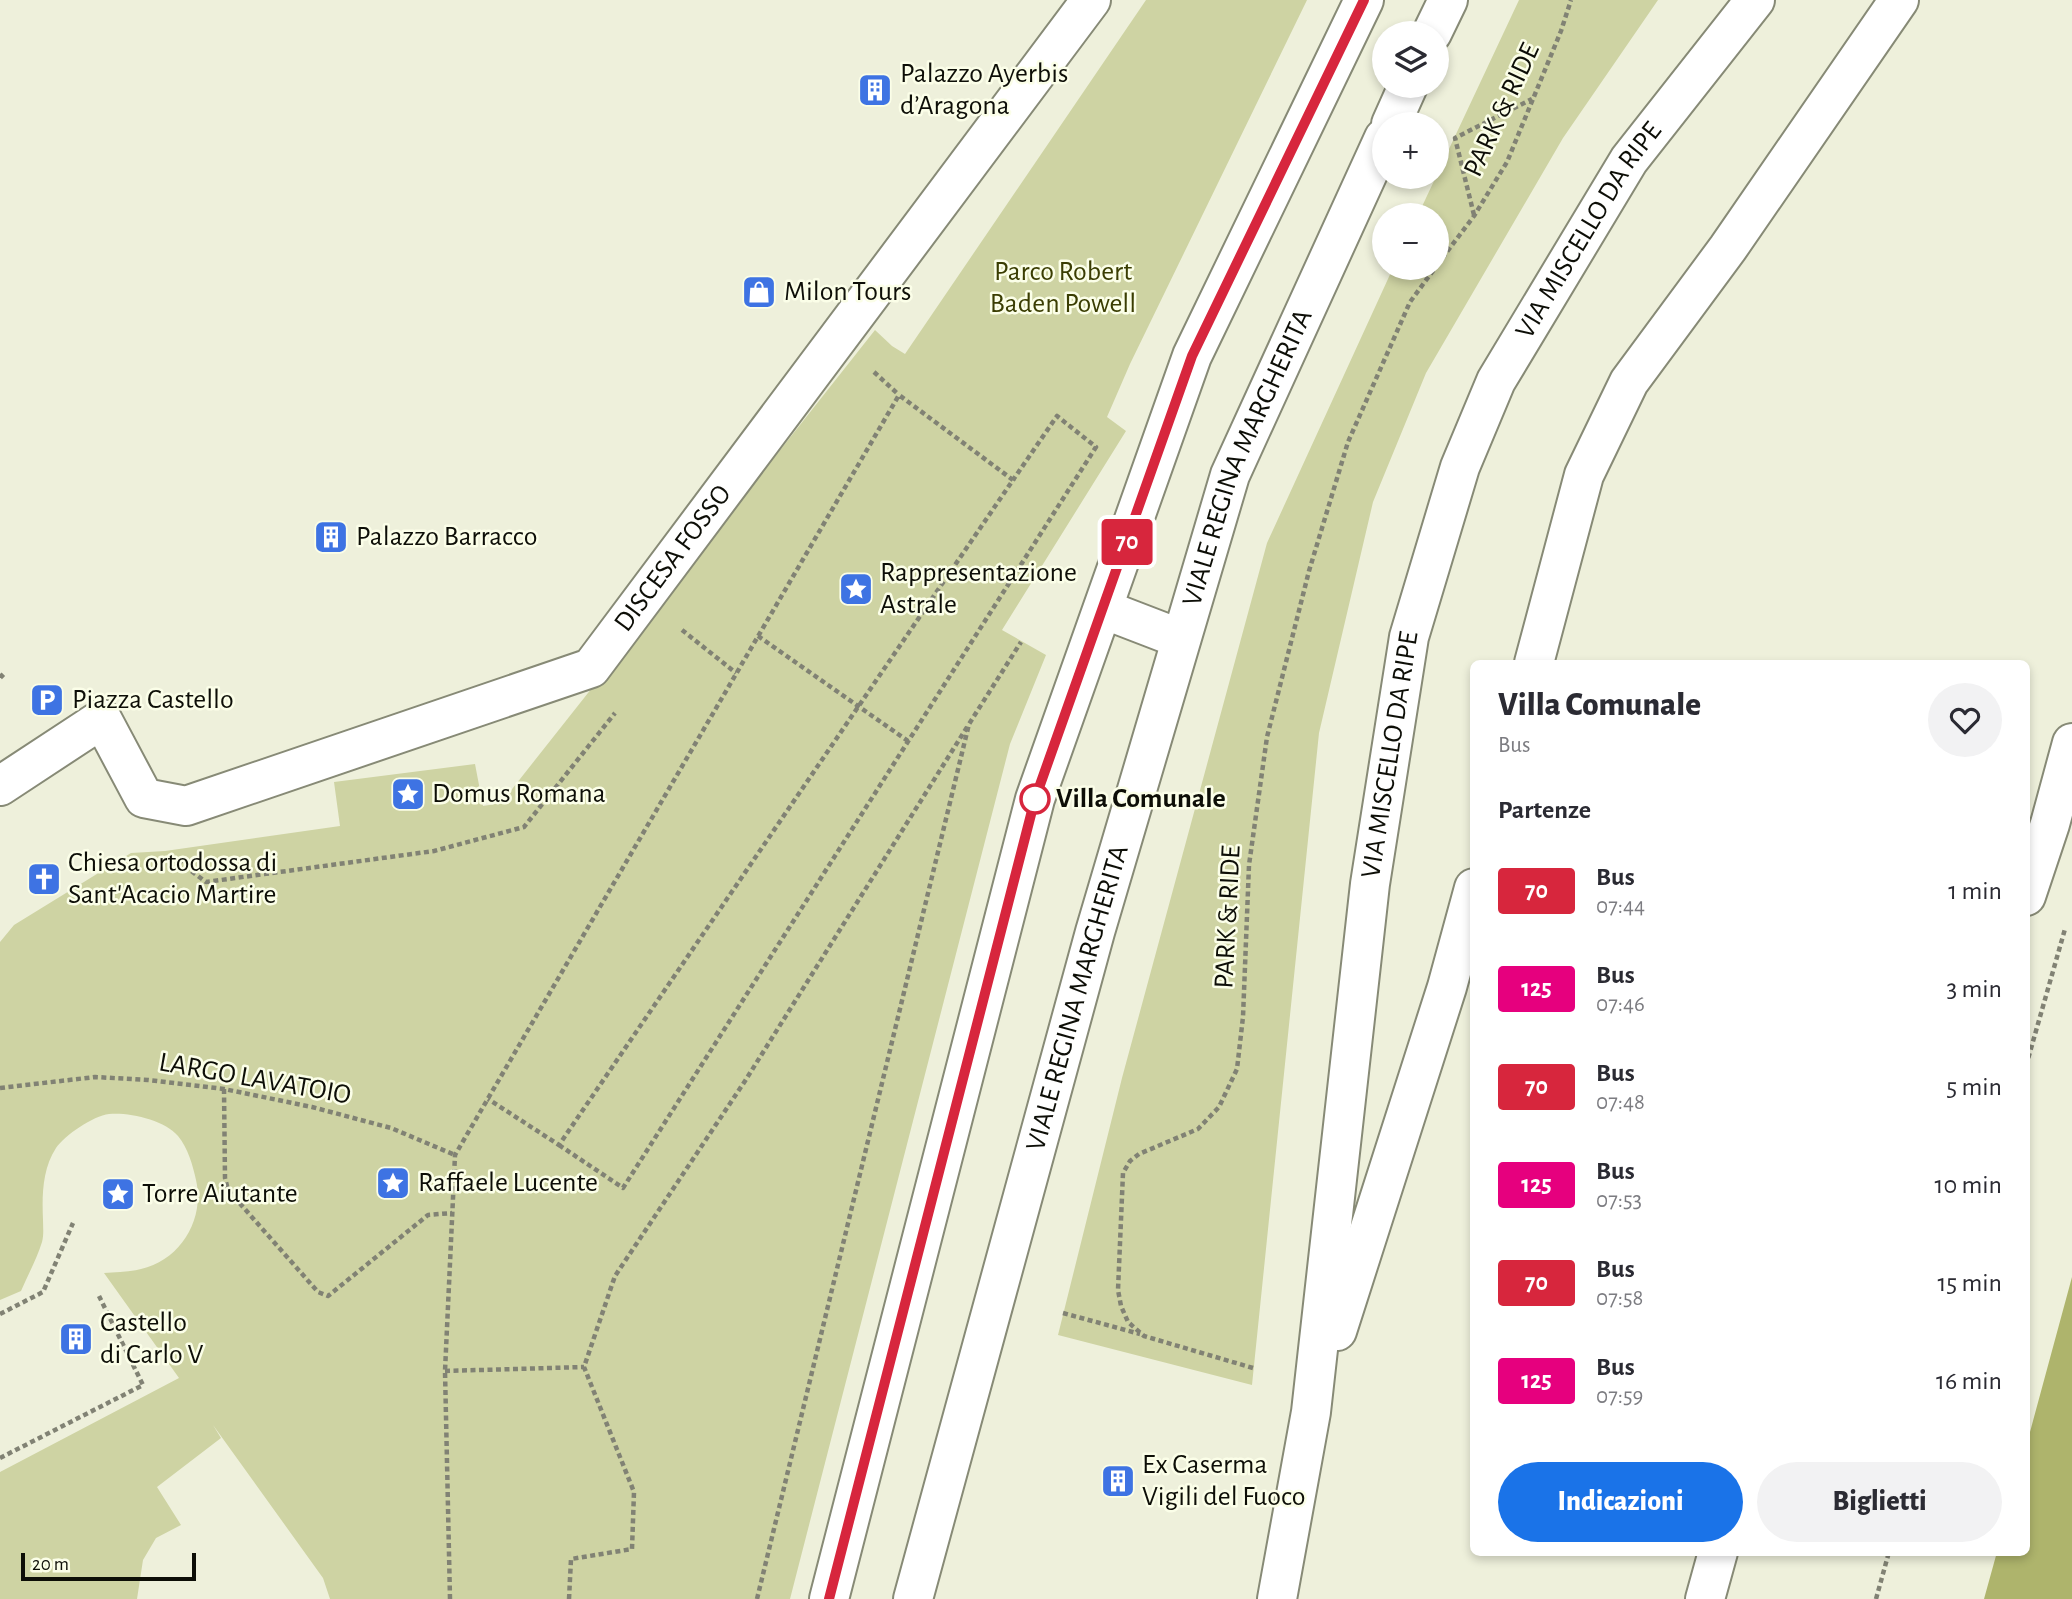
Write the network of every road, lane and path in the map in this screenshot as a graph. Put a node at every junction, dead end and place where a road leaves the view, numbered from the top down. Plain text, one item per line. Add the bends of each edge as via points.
1 (1091, 0) edge
2 (1364, 0) edge
3 (1448, 0) edge
4 (1571, 0) edge
5 (1755, 0) edge
6 (1899, 0) edge
7 (1438, 21) edge
8 (1533, 99) junction
9 (1372, 164) edge
10 (1474, 216) junction
11 (1449, 250) edge
12 (1426, 280) edge
13 (879, 363) dead end
14 (899, 395) junction
15 (1013, 480) junction
16 (1103, 609) junction
17 (682, 630) dead end
18 (758, 636) junction
19 (1181, 639) junction
20 (1021, 642) dead end
21 (1535, 660) edge
22 (736, 673) junction
23 (621, 707) dead end
24 (859, 707) junction
25 (969, 724) junction
26 (908, 741) junction
27 (2072, 743) edge
28 (0, 786) edge
29 (165, 851) dead end
30 (2030, 883) edge
31 (1470, 903) edge
32 (2069, 917) dead end
33 (2030, 1052) edge
34 (0, 1088) edge
35 (224, 1089) junction
36 (488, 1098) junction
37 (559, 1145) junction
38 (455, 1155) junction
39 (452, 1213) junction
40 (73, 1223) dead end
41 (99, 1296) dead end
42 (1063, 1312) dead end
43 (0, 1314) edge
44 (1144, 1336) junction
45 (584, 1367) junction
46 (1253, 1367) dead end
47 (445, 1371) junction
48 (1311, 1412) junction
49 (0, 1458) edge
50 (1717, 1556) edge
51 (1888, 1556) edge
52 (450, 1599) edge
53 (569, 1599) edge
54 (757, 1599) edge
55 (829, 1599) edge
56 (913, 1599) edge
57 (1277, 1599) edge
58 (1705, 1599) edge
59 (1876, 1599) edge

1 - 28 street, DISCESA FOSSO via 591,668 186,806 144,799 102,719
2 - 16 street via 1192,356
3 - 7 street
4 - 8 path, PARK & RIDE
5 - 48 street, VIA MISCELLO DA RIPE via 1629,160 1496,381 1460,467 1409,637 1370,884
6 - 21 street via 1629,382 1584,475
8 - 10 path, PARK & RIDE via 1507,162
8 - 10 path via 1455,138
9 - 19 street, VIALE REGINA MARGHERITA via 1230,475
10 - 11 path, PARK & RIDE
12 - 44 path, PARK & RIDE via 1410,302 1348,442 1270,724 1249,865 1244,1017 1237,1069 1219,1107 1198,1129 1139,1154 1123,1173 1118,1290 1128,1322
13 - 14 path via 872,371
14 - 15 path
14 - 18 path
15 - 24 path
15 - 26 path via 1057,416 1096,447
16 - 19 street
16 - 55 street via 1035,799
17 - 22 path
18 - 22 path
18 - 24 path
19 - 56 street, VIALE REGINA MARGHERITA
20 - 25 path
22 - 36 path
23 - 29 path via 524,827 434,851 206,882
24 - 26 path
24 - 37 path
25 - 45 path via 745,1081 615,1276
25 - 54 path
26 - 37 path via 624,1188
27 - 30 street
31 - 48 street
32 - 33 path
34 - 35 path, LARGO LAVATOIO via 95,1077
35 - 38 path, LARGO LAVATOIO via 391,1128
35 - 39 path via 228,1190 318,1292 328,1296 428,1215
36 - 37 path
36 - 38 path
38 - 39 path
39 - 47 path
40 - 43 path via 43,1292
41 - 49 path via 143,1385
42 - 44 path
44 - 46 path
45 - 47 path
45 - 53 path via 634,1492 632,1549 571,1559
47 - 52 path
48 - 57 street, VIA MISCELLO DA RIPE
50 - 58 street
51 - 59 path

